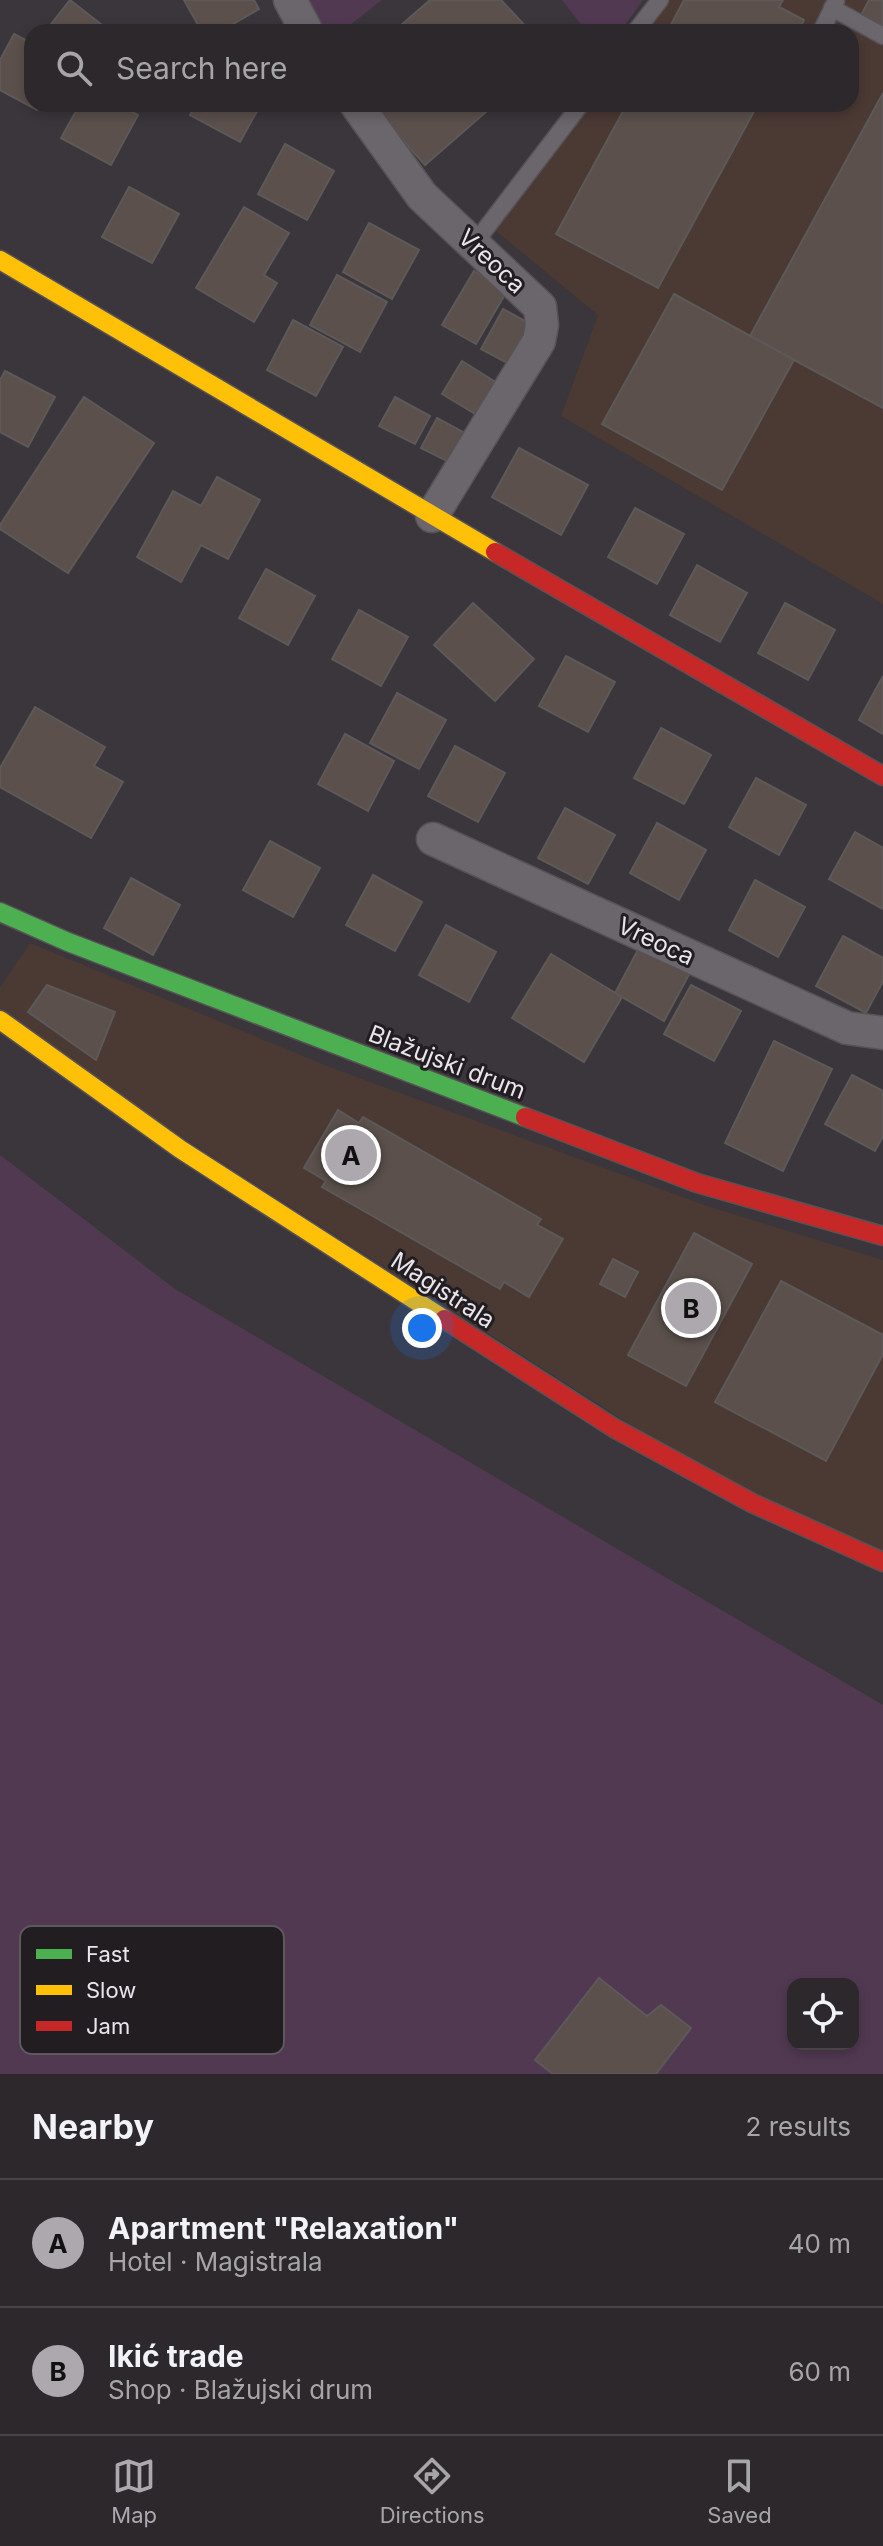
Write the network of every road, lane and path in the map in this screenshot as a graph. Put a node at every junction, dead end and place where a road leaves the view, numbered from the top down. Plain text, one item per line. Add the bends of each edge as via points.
1 (290, 0) edge
2 (660, 0) edge
3 (834, 4) edge
4 (303, 24) edge
5 (641, 24) edge
6 (825, 24) edge
7 (883, 36) edge
8 (362, 112) edge
9 (575, 112) edge
10 (474, 244) junction
11 (0, 260) edge
12 (432, 516) junction
13 (883, 776) edge
14 (433, 839) dead end
15 (0, 912) edge
16 (0, 1020) edge
17 (883, 1033) edge
18 (883, 1236) edge
19 (883, 1562) edge

1 - 4 street
2 - 5 lane
3 - 6 lane
3 - 7 lane
8 - 10 street, Vreoca via 422,196
9 - 10 lane
10 - 12 street, Vreoca via 540,307 542,325 539,341
11 - 12 street
12 - 13 street
14 - 17 street, Vreoca via 847,1028
15 - 18 street, Blažujski drum via 697,1183
16 - 19 street, Magistrala via 180,1149 614,1428 752,1503

